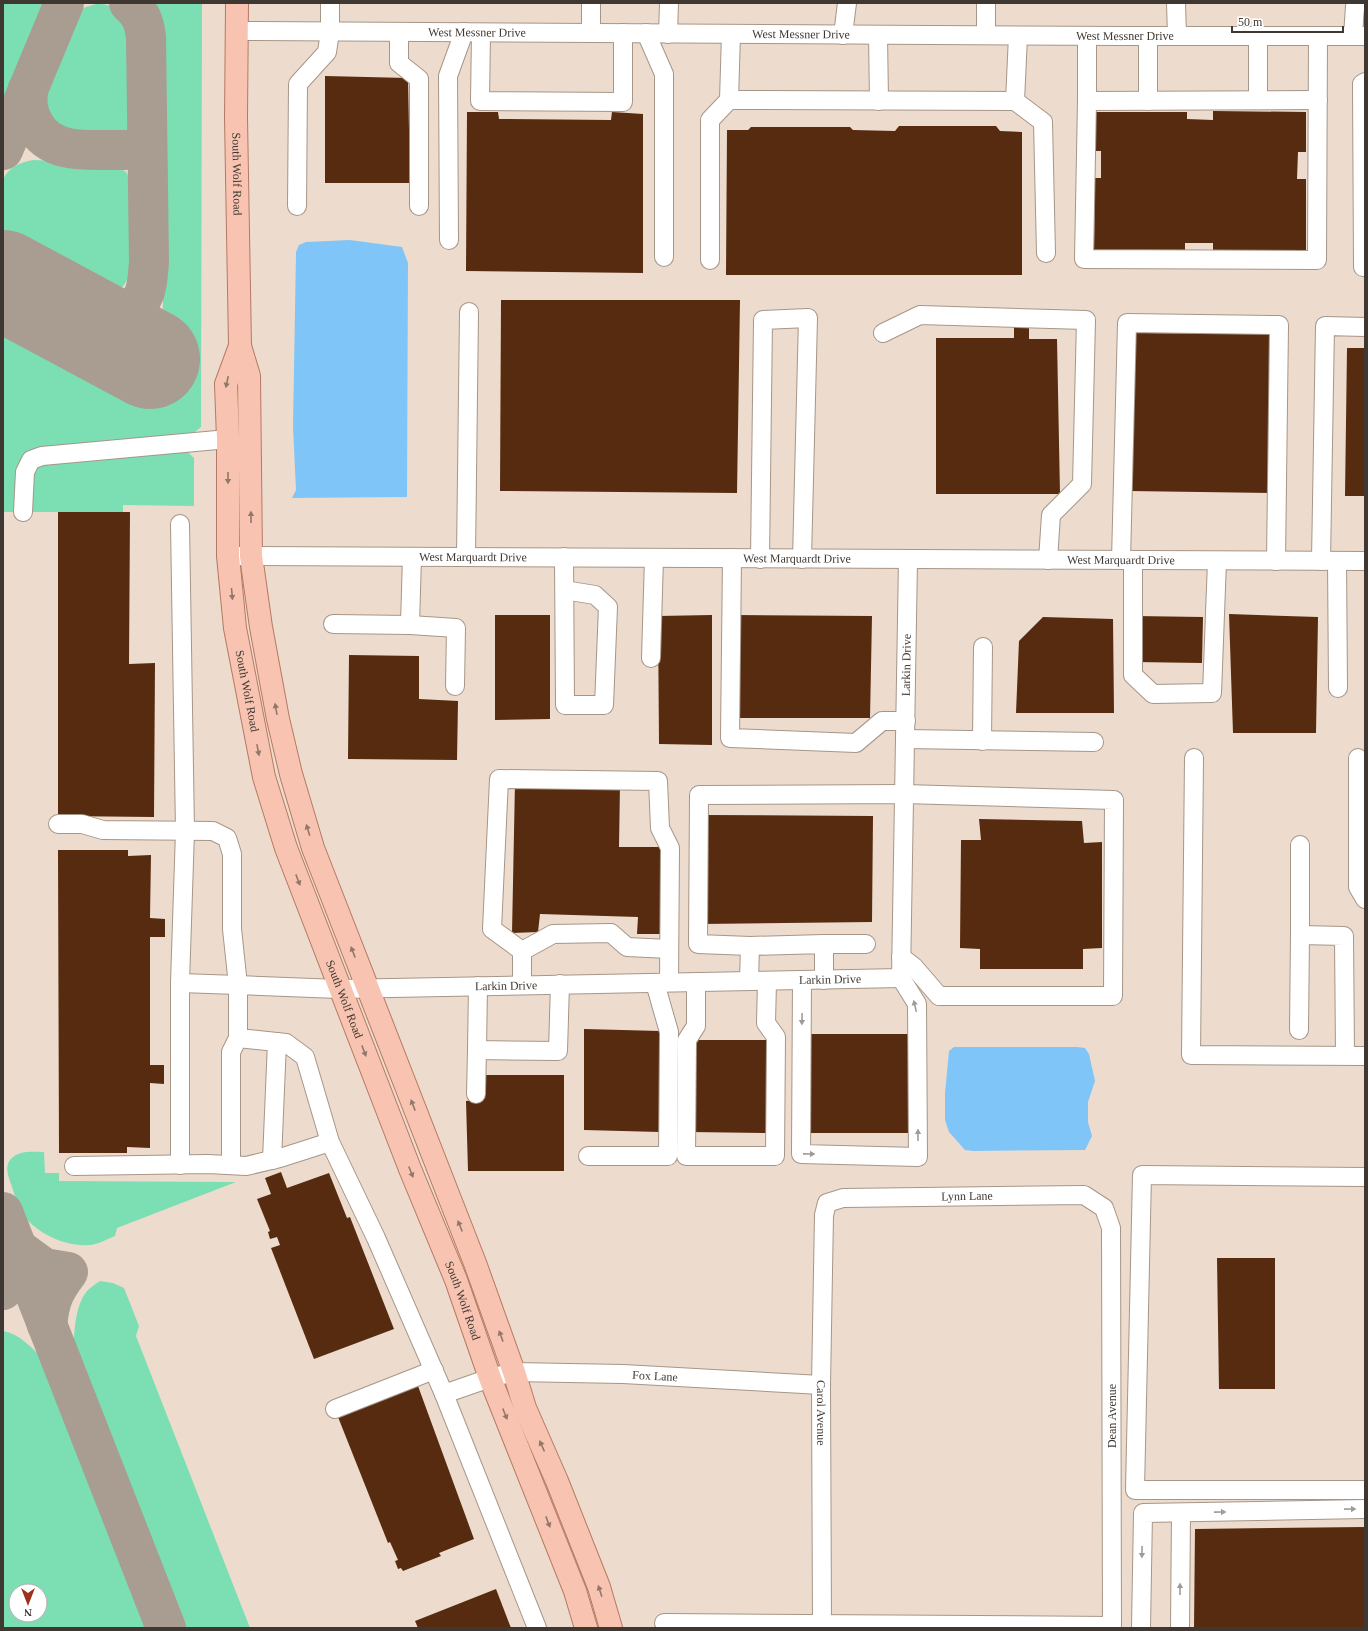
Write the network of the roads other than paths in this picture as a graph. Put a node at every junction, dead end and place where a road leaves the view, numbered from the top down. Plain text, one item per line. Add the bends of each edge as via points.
1 (237, 3) edge
2 (330, 3) edge
3 (591, 3) edge
4 (669, 3) edge
5 (847, 3) edge
6 (986, 3) edge
7 (1176, 3) edge
8 (1360, 3) edge
9 (237, 31) junction
10 (330, 32) junction
11 (399, 32) junction
12 (472, 33) junction
13 (591, 33) junction
14 (623, 34) junction
15 (646, 34) junction
16 (668, 34) junction
17 (732, 34) junction
18 (843, 35) junction
19 (878, 35) junction
20 (986, 35) junction
21 (1018, 36) junction
22 (1087, 36) junction
23 (1148, 36) junction
24 (1177, 36) junction
25 (1258, 36) junction
26 (1318, 36) junction
27 (1359, 36) edge
28 (1365, 82) edge
29 (729, 100) junction
30 (1258, 100) junction
31 (1318, 100) junction
32 (879, 101) junction
33 (1015, 101) junction
34 (1087, 101) junction
35 (1148, 101) junction
36 (297, 206) dead end
37 (419, 206) dead end
38 (449, 240) dead end
39 (1046, 253) dead end
40 (664, 257) dead end
41 (710, 260) dead end
42 (1362, 268) dead end
43 (469, 312) dead end
44 (1365, 327) edge
45 (883, 333) dead end
46 (240, 346) junction
47 (228, 439) junction
48 (24, 512) dead end
49 (180, 524) dead end
50 (228, 556) junction
51 (251, 556) junction
52 (412, 557) junction
53 (466, 557) junction
54 (564, 557) junction
55 (654, 558) junction
56 (732, 558) junction
57 (760, 559) junction
58 (802, 559) junction
59 (908, 559) junction
60 (1048, 560) junction
61 (1127, 560) junction
62 (1217, 560) junction
63 (1276, 561) junction
64 (1329, 561) junction
65 (1365, 561) edge
66 (564, 590) junction
67 (333, 624) dead end
68 (410, 625) junction
69 (983, 647) dead end
70 (651, 658) dead end
71 (455, 686) dead end
72 (1338, 688) dead end
73 (906, 721) junction
74 (905, 739) junction
75 (982, 741) junction
76 (1094, 742) dead end
77 (1194, 758) dead end
78 (1358, 758) dead end
79 (904, 794) junction
80 (58, 824) dead end
81 (186, 831) junction
82 (1300, 845) dead end
83 (1365, 899) edge
84 (1300, 935) junction
85 (824, 944) junction
86 (866, 944) dead end
87 (750, 946) junction
88 (669, 949) junction
89 (522, 951) junction
90 (901, 957) junction
91 (901, 978) junction
92 (802, 980) junction
93 (824, 980) junction
94 (749, 981) junction
95 (767, 981) junction
96 (662, 982) junction
97 (696, 982) junction
98 (180, 983) junction
99 (560, 984) junction
100 (238, 985) junction
101 (522, 985) junction
102 (478, 986) junction
103 (367, 988) junction
104 (339, 989) junction
105 (1299, 1030) dead end
106 (238, 1038) junction
107 (277, 1042) junction
108 (477, 1050) junction
109 (1345, 1055) junction
110 (1365, 1056) edge
111 (476, 1094) dead end
112 (330, 1142) junction
113 (588, 1156) dead end
114 (272, 1160) junction
115 (180, 1164) junction
116 (231, 1165) junction
117 (74, 1166) dead end
118 (1365, 1177) edge
119 (827, 1203) joint
120 (1104, 1208) joint
121 (434, 1370) junction
122 (514, 1372) junction
123 (490, 1378) junction
124 (821, 1385) junction
125 (444, 1394) junction
126 (335, 1409) dead end
127 (1365, 1490) edge
128 (1365, 1509) edge
129 (1181, 1513) junction
130 (664, 1623) dead end
131 (822, 1624) junction
132 (537, 1628) edge
133 (586, 1628) edge
134 (611, 1628) edge
135 (1141, 1628) edge
136 (1180, 1628) edge

1 - 9 main road, South Wolf Road
2 - 10 street
3 - 13 street
4 - 16 street
5 - 18 street
6 - 20 street
7 - 24 street
8 - 27 street via 1355,6
9 - 10 street, West Messner Drive
9 - 46 main road, South Wolf Road
10 - 11 street, West Messner Drive
10 - 36 street via 327,52 298,84
11 - 12 street, West Messner Drive
11 - 37 street via 399,63 419,79
12 - 13 street, West Messner Drive
12 - 14 street via 480,101 623,102
12 - 38 street via 448,76
13 - 14 street, West Messner Drive
14 - 15 street, West Messner Drive
15 - 16 street, West Messner Drive
15 - 40 street via 664,74
16 - 17 street, West Messner Drive
17 - 18 street, West Messner Drive
17 - 29 street
18 - 19 street, West Messner Drive
19 - 20 street, West Messner Drive
19 - 32 street
20 - 21 street, West Messner Drive
21 - 22 street, West Messner Drive
21 - 33 street
22 - 23 street, West Messner Drive
22 - 34 street
23 - 24 street, West Messner Drive
23 - 35 street
24 - 25 street, West Messner Drive
25 - 26 street, West Messner Drive
25 - 30 street
26 - 27 street, West Messner Drive
26 - 31 street
28 - 42 street via 1362,84
29 - 32 street
29 - 41 street via 710,120
30 - 31 street
30 - 35 street
31 - 34 street via 1317,260 1084,259
32 - 33 street
33 - 39 street via 1043,122
34 - 35 street
43 - 53 street
44 - 64 street via 1325,326
45 - 60 street via 920,315 1086,320 1082,484 1051,515
46 -> 47 main road, South Wolf Road via 226,384
51 -> 46 main road, South Wolf Road via 249,376
47 - 48 street via 42,456 31,460 25,472
47 -> 50 main road, South Wolf Road
49 - 81 street
50 - 51 street, West Marquardt Drive
50 -> 104 main road, South Wolf Road via 235,628 264,777 286,848
51 - 52 street, West Marquardt Drive
103 -> 51 main road, South Wolf Road via 313,848 291,774 261,627
52 - 53 street, West Marquardt Drive
52 - 68 street
53 - 54 street, West Marquardt Drive
54 - 55 street, West Marquardt Drive
54 - 66 street
55 - 56 street, West Marquardt Drive
55 - 70 street
56 - 57 street, West Marquardt Drive
56 - 73 street via 730,738 856,743 882,721
57 - 58 street, West Marquardt Drive
57 - 58 street via 763,320 808,318
58 - 59 street, West Marquardt Drive
59 - 60 street, West Marquardt Drive
59 - 73 street, Larkin Drive
60 - 61 street, West Marquardt Drive
61 - 62 street, West Marquardt Drive
61 - 62 street via 1133,675 1153,694 1212,693
61 - 63 street via 1127,323 1278,325
62 - 63 street, West Marquardt Drive
63 - 64 street, West Marquardt Drive
64 - 65 street, West Marquardt Drive
64 - 72 street
66 - 66 street via 565,705 604,705 608,607 595,595
67 - 68 street
68 - 71 street via 456,628
69 - 75 street
73 - 74 street, Larkin Drive
74 - 75 street
74 - 79 street, Larkin Drive
75 - 76 street
77 - 109 street via 1191,1055
78 - 83 street via 1358,887
79 - 87 street via 699,795 698,944
79 - 90 street, Larkin Drive
79 - 90 street via 1114,800 1113,996 939,996 914,967
80 - 81 street via 82,824 103,830
81 - 98 street
81 - 100 street via 213,831 227,838 232,854 232,928
82 - 84 street
84 - 105 street
84 - 109 street via 1344,936
85 - 86 street
85 - 87 street
85 - 93 street
87 - 94 street
88 - 89 street via 627,947 611,933 553,934
88 - 89 street via 670,848 660,828 658,780 499,779 492,929
88 - 96 street
89 - 101 street
90 - 91 street, Larkin Drive
92 -> 91 street via 801,1154 918,1157 917,1004
91 - 93 street, Larkin Drive
92 - 93 street, Larkin Drive
92 - 95 street, Larkin Drive
94 - 95 street, Larkin Drive
94 - 97 street, Larkin Drive
95 - 97 street via 766,1023 776,1037 775,1156 686,1156 687,1040 696,1026
96 - 97 street, Larkin Drive
96 - 99 street, Larkin Drive
96 - 113 street via 669,1032 668,1156
98 - 100 street, Larkin Drive
98 - 115 street
99 - 101 street, Larkin Drive
99 - 108 street via 558,1051
100 - 104 street, Larkin Drive
100 - 106 street
101 - 102 street, Larkin Drive
102 - 103 street, Larkin Drive
102 - 108 street
103 - 104 street, Larkin Drive
122 -> 103 main road, South Wolf Road via 475,1263
104 -> 123 main road, South Wolf Road via 456,1280
106 - 107 street
106 - 116 street via 231,1052
107 - 112 street via 286,1043 305,1057
107 - 114 street
108 - 111 street
109 - 110 street
112 - 114 street
112 - 121 street via 376,1238
114 - 116 street via 246,1166
115 - 116 street
115 - 117 street
118 - 127 street via 1142,1175 1135,1490
119 - 120 street, Lynn Lane via 843,1198 1084,1195
119 - 124 street, Carol Avenue via 824,1215
120 - 131 street, Dean Avenue via 1111,1228 1112,1626
121 - 125 street
121 - 126 street
122 - 123 street, Fox Lane
122 - 124 street, Fox Lane via 623,1374
134 -> 122 main road, South Wolf Road via 599,1587 525,1408
123 - 125 street, Fox Lane
123 -> 133 main road, South Wolf Road via 575,1591
124 - 131 street, Carol Avenue
125 - 132 street
129 -> 128 street
129 -> 135 street via 1143,1513
136 -> 129 street
130 - 131 street

